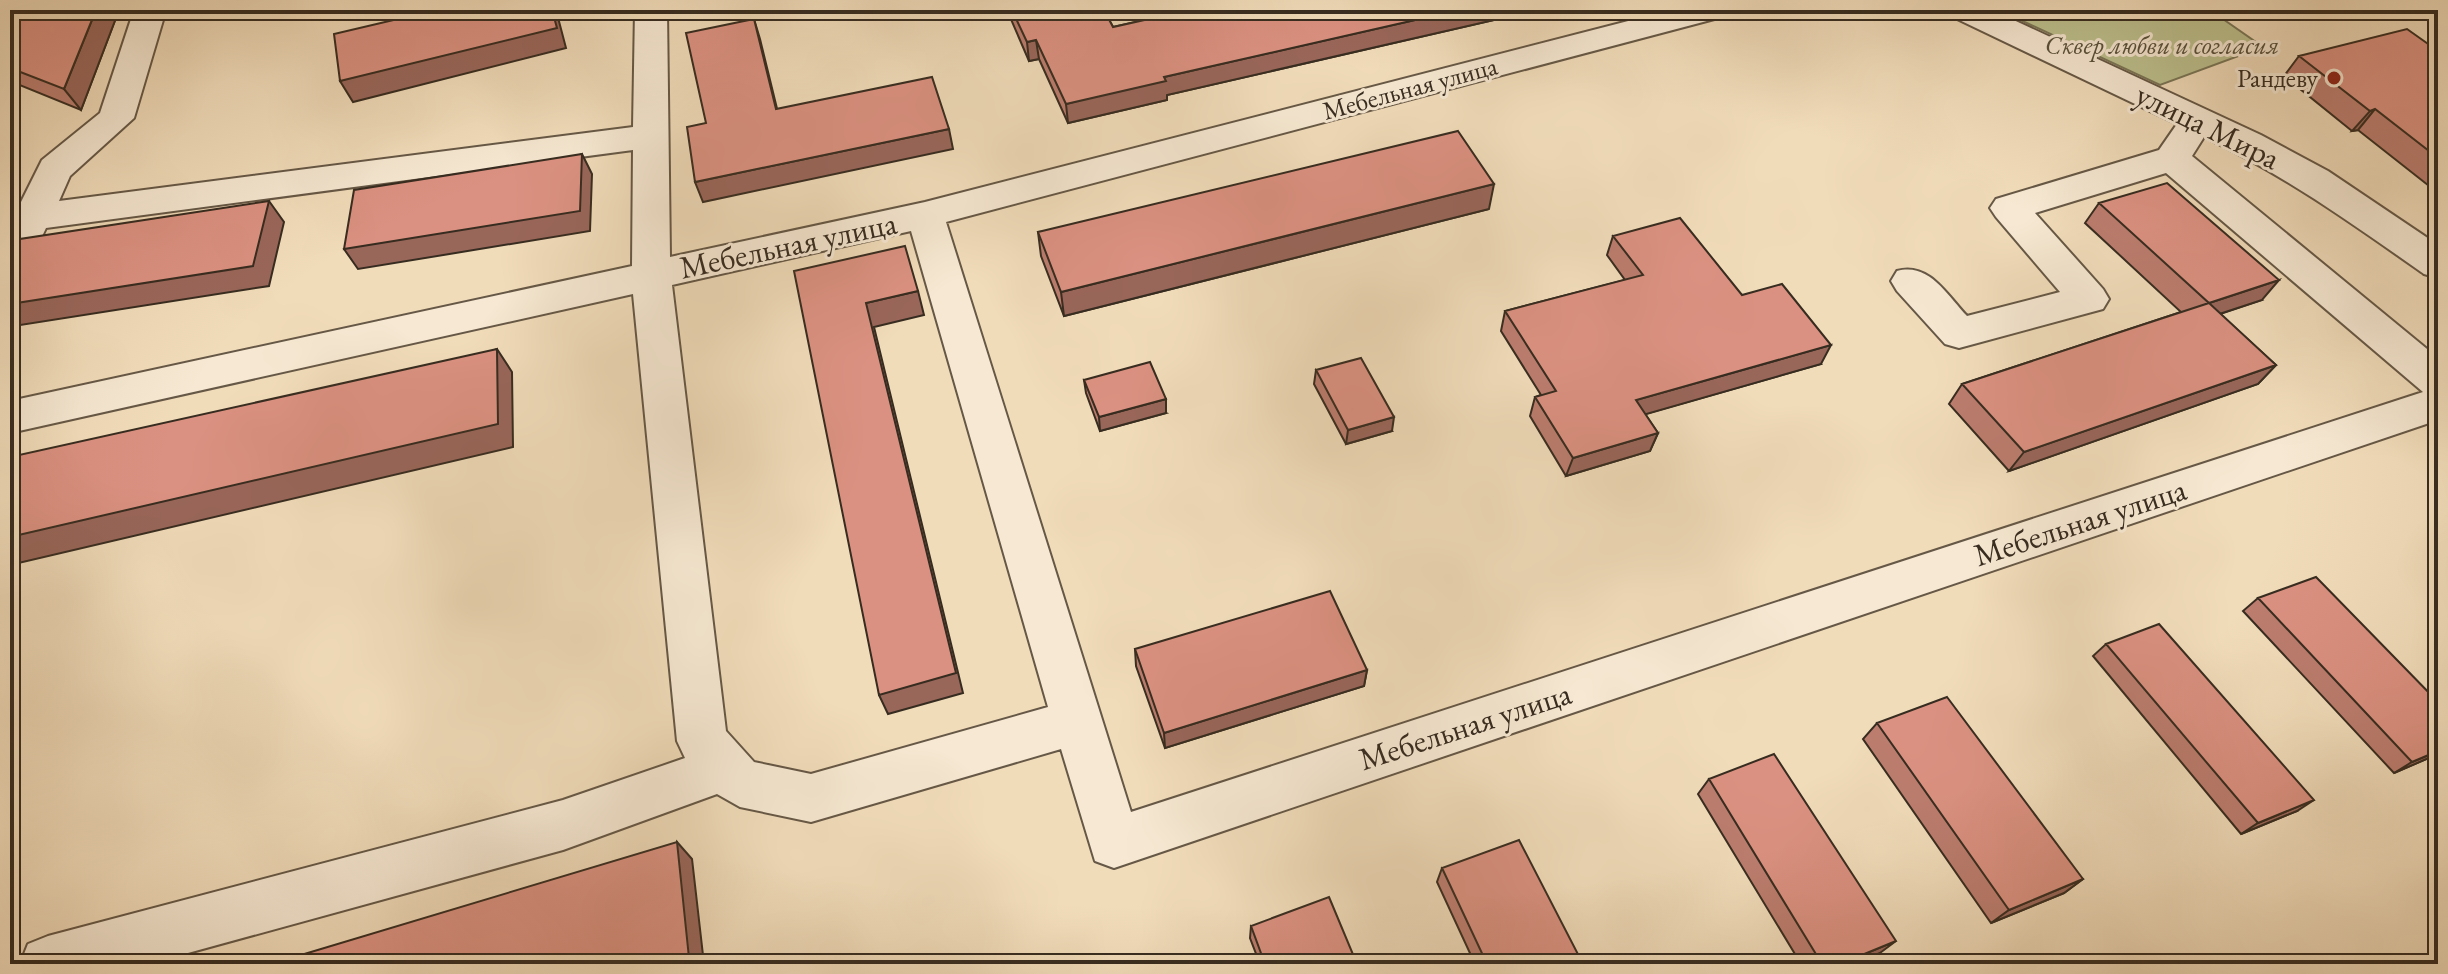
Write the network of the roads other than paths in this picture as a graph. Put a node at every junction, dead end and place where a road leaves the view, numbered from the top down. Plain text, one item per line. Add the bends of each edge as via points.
1 (150, 10) edge
2 (651, 10) edge
3 (1710, 10) edge
4 (1965, 10) edge
5 (2197, 120) junction
6 (651, 136) junction
7 (2172, 159) junction
8 (925, 215) junction
9 (33, 217) junction
10 (10, 264) edge
11 (2438, 264) edge
12 (651, 275) junction
13 (1911, 281) dead end
14 (2438, 381) edge
15 (2438, 403) edge
16 (10, 417) edge
17 (1078, 721) junction
18 (726, 767) junction
19 (48, 964) edge

1 - 9 street via 116,118 55,169
2 - 6 street
3 - 8 street, Мебельная улица
4 - 5 street, улица Мира
5 - 7 street
5 - 11 street, улица Мира via 2315,180
6 - 9 street
6 - 12 street
7 - 13 street via 2009,208 2089,299 1959,333
7 - 14 street
8 - 12 street, Мебельная улица
8 - 17 street, Мебельная улица
9 - 10 street
12 - 16 street, Мебельная улица
12 - 18 street via 702,741
15 - 17 street, Мебельная улица via 1114,843
17 - 18 street via 811,798 740,783
18 - 19 street via 563,825

